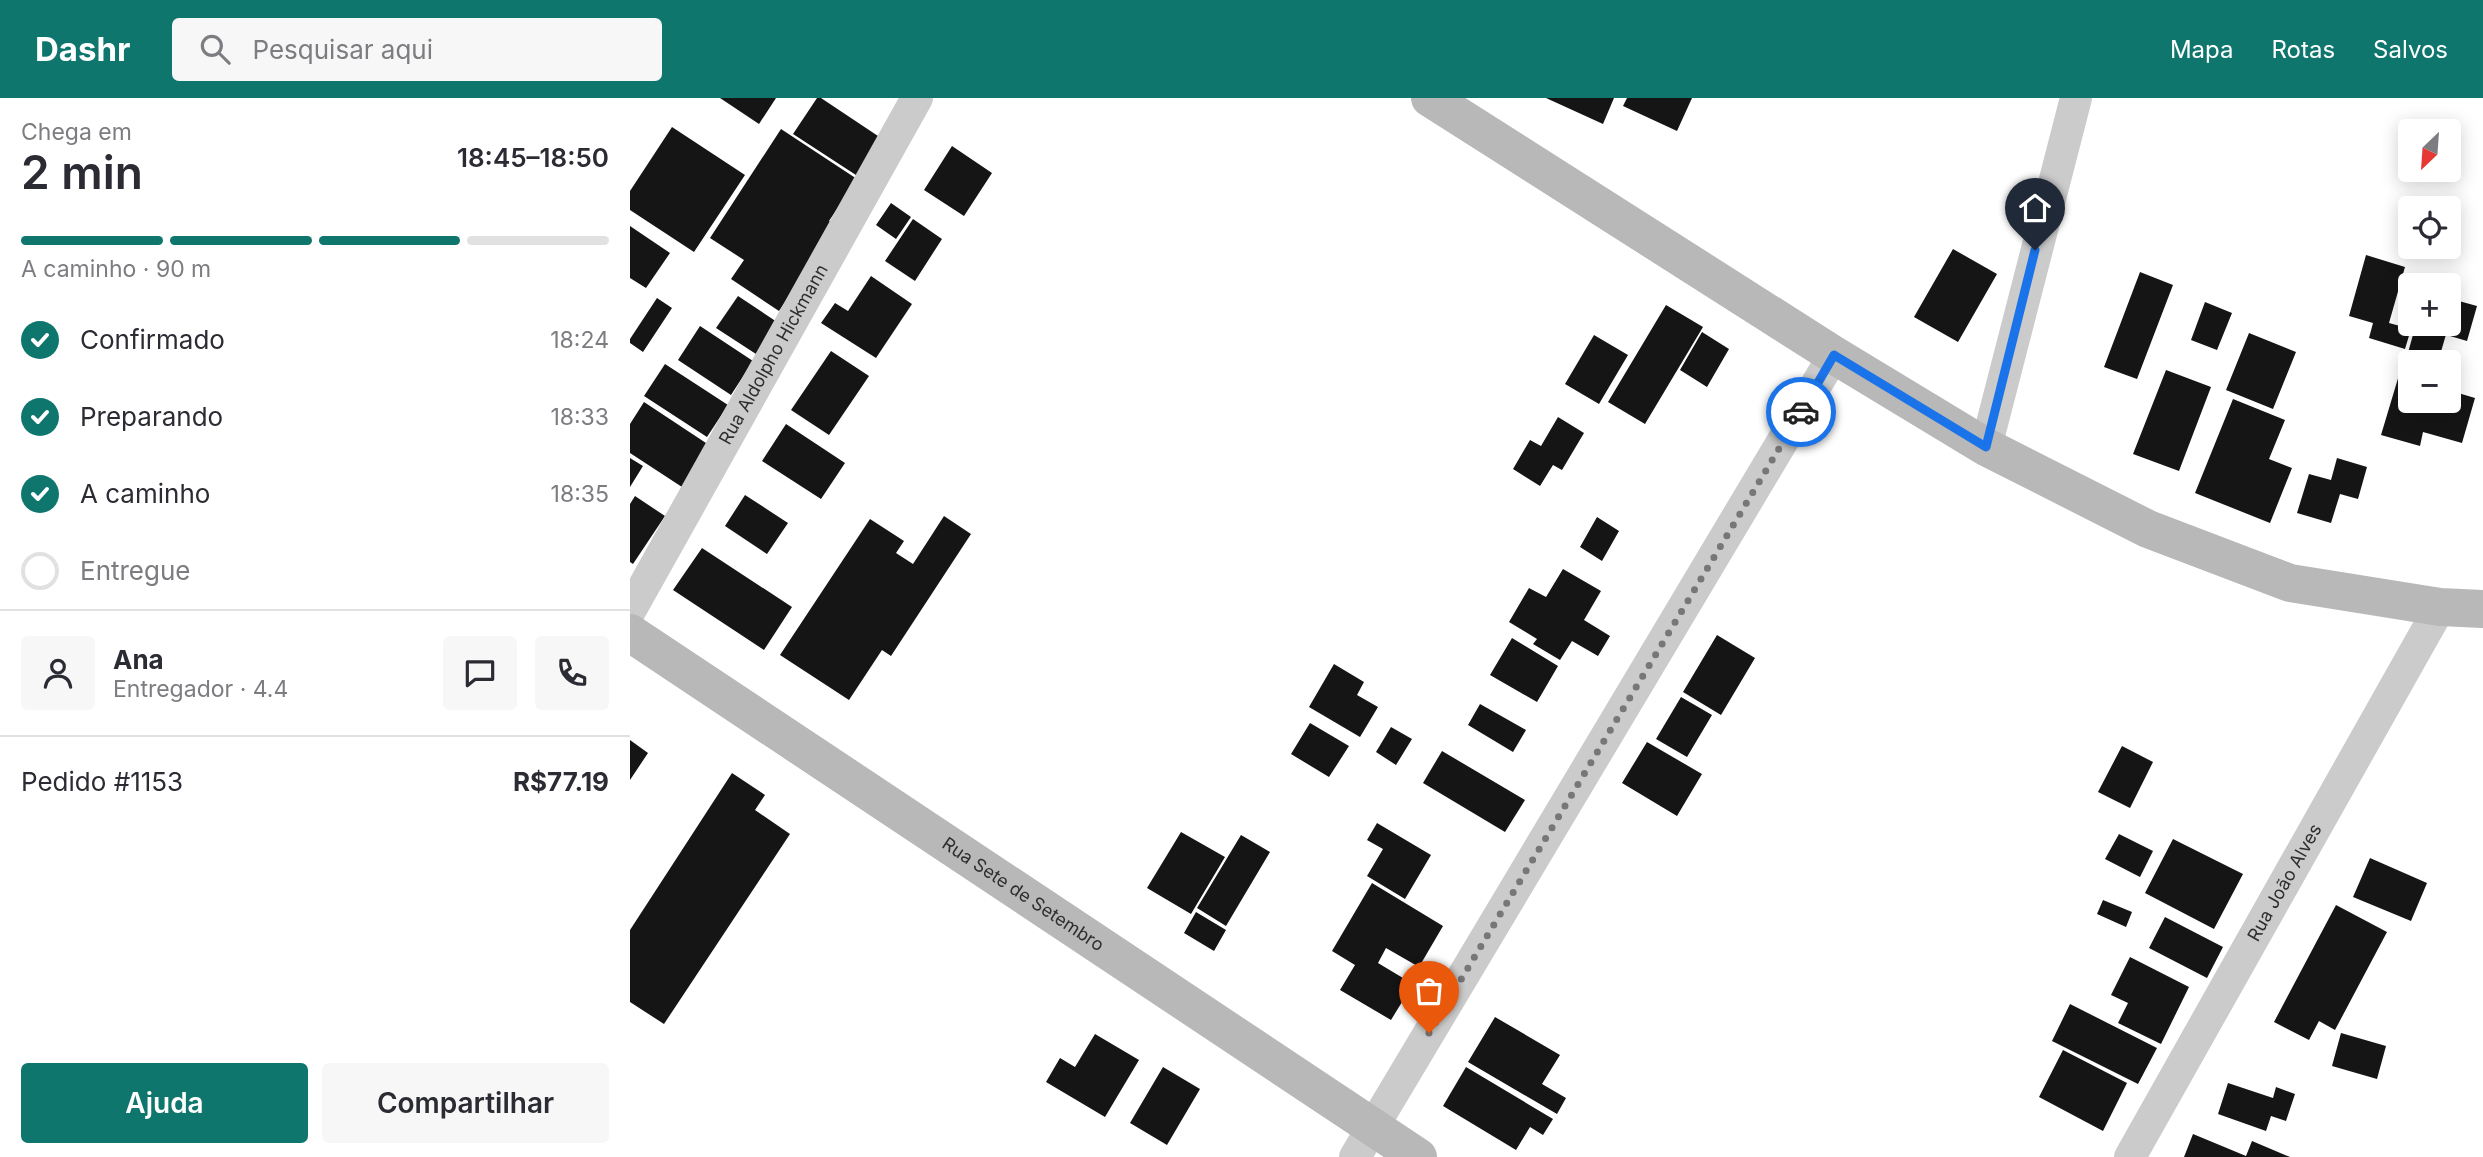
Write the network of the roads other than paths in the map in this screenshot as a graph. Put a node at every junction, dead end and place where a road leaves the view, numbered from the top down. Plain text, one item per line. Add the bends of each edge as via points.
1 (917, 98) edge
2 (1430, 98) edge
3 (2076, 98) edge
4 (1475, 110) edge
5 (1834, 355) junction
6 (1986, 447) junction
7 (2440, 607) junction
8 (2483, 608) edge
9 (630, 611) edge
10 (630, 633) edge
11 (1364, 1142) edge
12 (1419, 1157) edge
13 (2130, 1157) edge

1 - 9 street, Rua Aldolpho Hickmann
2 - 4 main road
3 - 6 street
4 - 5 main road
5 - 6 main road
5 - 11 street
6 - 7 main road via 2148,529 2290,583
7 - 8 main road
7 - 13 street, Rua João Alves
10 - 11 main road, Rua Sete de Setembro
11 - 12 main road, Rua Sete de Setembro

